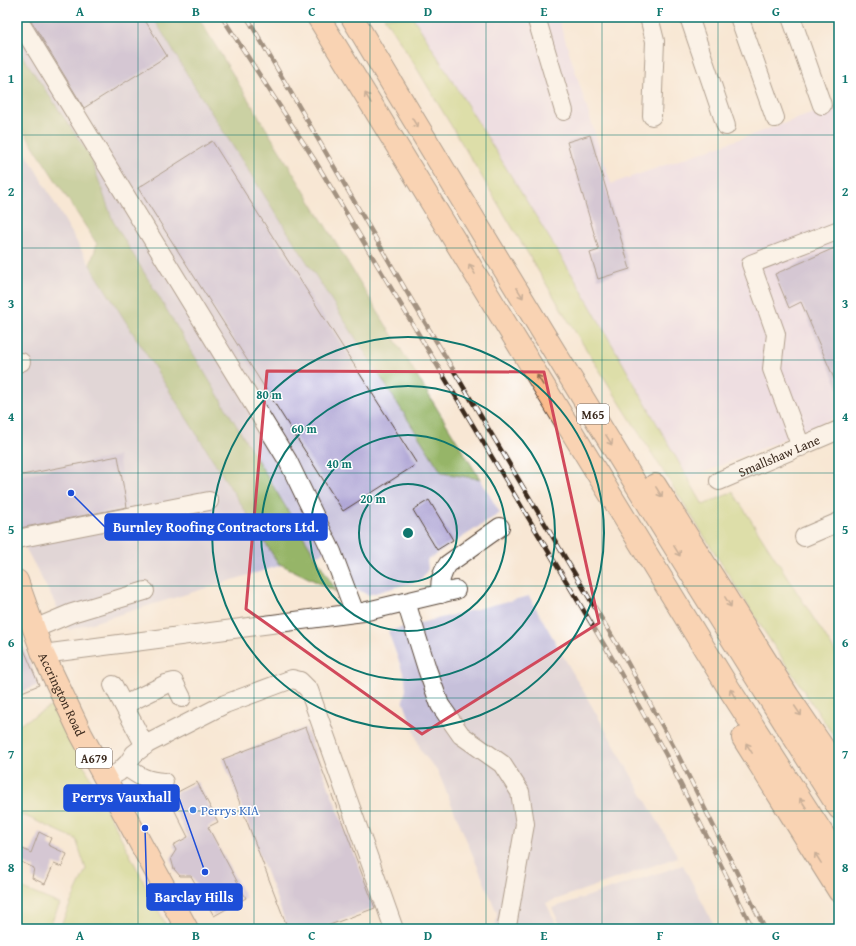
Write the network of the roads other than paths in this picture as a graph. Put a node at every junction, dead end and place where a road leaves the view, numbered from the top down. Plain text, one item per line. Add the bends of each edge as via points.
1 (318, 17) edge
2 (352, 17) edge
3 (367, 17) edge
4 (536, 17) edge
5 (649, 17) edge
6 (689, 17) edge
7 (739, 17) edge
8 (791, 17) edge
9 (17, 18) edge
10 (822, 105) dead end
11 (564, 111) dead end
12 (652, 116) dead end
13 (775, 118) dead end
14 (726, 126) dead end
15 (839, 230) edge
16 (560, 413) junction
17 (839, 430) edge
18 (801, 447) junction
19 (719, 481) dead end
20 (209, 501) dead end
21 (839, 522) edge
22 (500, 527) dead end
23 (804, 536) dead end
24 (17, 539) edge
25 (17, 581) edge
26 (145, 592) dead end
27 (406, 602) junction
28 (355, 613) junction
29 (34, 629) junction
30 (43, 654) junction
31 (113, 685) dead end
32 (182, 698) dead end
33 (124, 705) junction
34 (145, 746) junction
35 (126, 766) junction
36 (839, 771) edge
37 (106, 779) junction
38 (164, 782) dead end
39 (839, 808) edge
40 (839, 860) edge
41 (839, 892) edge
42 (187, 929) edge
43 (394, 929) edge
44 (509, 929) edge

16 -> 1 main road, M65
2 -> 39 main road, M65 via 733,641
3 -> 36 main road via 645,469 788,696
4 - 11 street
5 - 12 street via 655,41
6 - 14 street
7 - 13 street
8 - 10 street
9 - 28 street via 288,461 332,552
15 - 18 street via 751,264 776,334 772,369
40 -> 16 main road, M65 via 728,687
41 -> 16 main road via 632,554 597,490
17 - 18 street, Smallshaw Lane
18 - 19 street, Smallshaw Lane
20 - 24 street
21 - 23 street
22 - 27 street via 448,564 442,572 440,584 449,592
25 - 29 main road, Accrington Road / A679
26 - 29 street via 72,613
27 - 28 street
27 - 44 street via 440,705 461,735 502,764 520,792 525,824 507,926
28 - 30 street
29 - 30 main road, Accrington Road / A679
30 - 37 main road, Accrington Road / A679 via 81,734
31 - 33 street
32 - 33 street via 174,682
33 - 34 street
34 - 35 street via 134,754
34 - 43 street via 225,704 292,679 300,681 309,690
35 - 37 street
35 - 38 street via 151,782
37 - 42 main road, Accrington Road / A679

